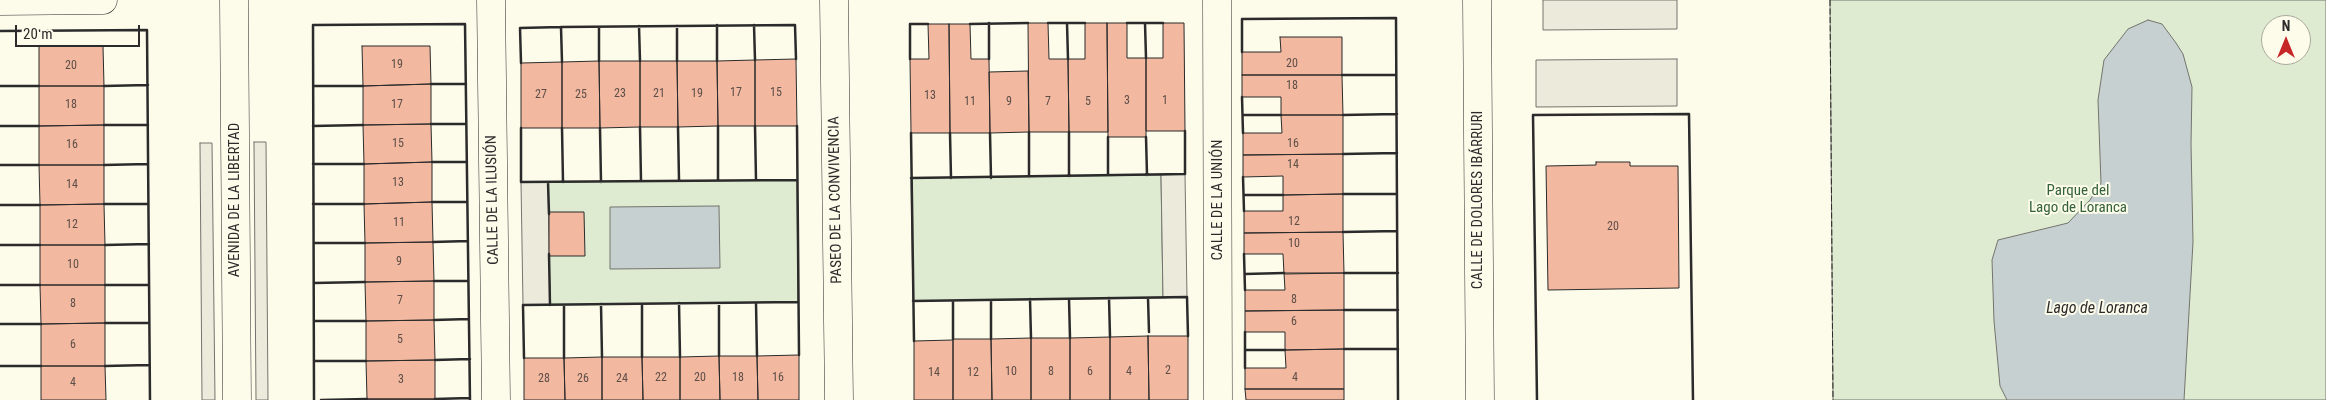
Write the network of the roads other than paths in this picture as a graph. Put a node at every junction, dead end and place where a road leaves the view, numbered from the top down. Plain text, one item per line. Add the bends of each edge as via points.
1 (103, 0) edge
2 (234, 0) edge
3 (491, 0) edge
4 (834, 0) edge
5 (1217, 0) edge
6 (1477, 0) edge
7 (0, 1) edge
8 (237, 400) edge
9 (496, 400) edge
10 (839, 400) edge
11 (1218, 400) edge
12 (1480, 400) edge

1 - 7 street
2 - 8 street, AVENIDA DE LA LIBERTAD
3 - 9 street, CALLE DE LA ILUSIÓN
4 - 10 street, PASEO DE LA CONVIVENCIA
5 - 11 street, CALLE DE LA UNIÓN
6 - 12 street, CALLE DE DOLORES IBÁRRURI

